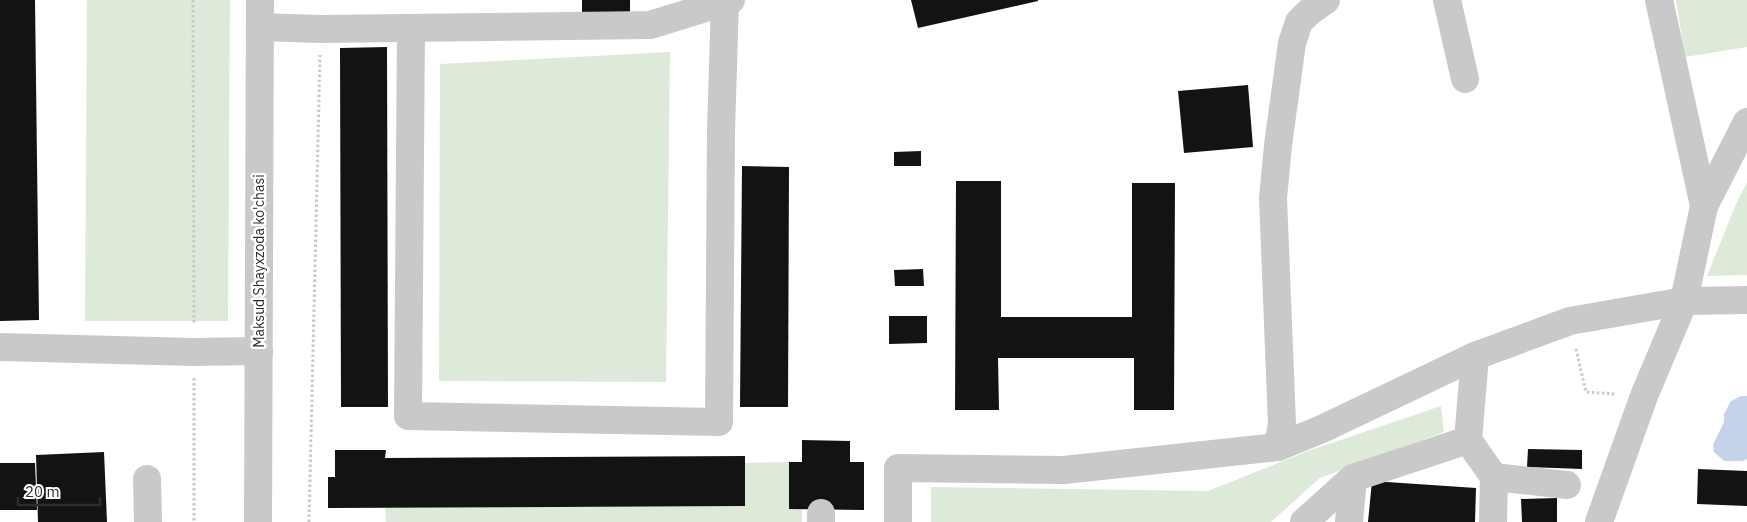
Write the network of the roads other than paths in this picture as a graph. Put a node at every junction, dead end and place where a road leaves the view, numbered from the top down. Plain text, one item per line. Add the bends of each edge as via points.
1 (260, 0) edge
2 (1326, 0) edge
3 (1447, 0) edge
4 (1659, 0) edge
5 (728, 1) edge
6 (650, 12) edge
7 (260, 27) junction
8 (411, 28) junction
9 (1464, 78) dead end
10 (1747, 122) edge
11 (1704, 206) junction
12 (1747, 300) edge
13 (1684, 301) junction
14 (0, 347) edge
15 (259, 351) junction
16 (1475, 356) junction
17 (1468, 440) junction
18 (1278, 447) junction
19 (1494, 477) junction
20 (1353, 478) junction
21 (147, 479) dead end
22 (1567, 485) dead end
23 (148, 522) edge
24 (258, 522) edge
25 (898, 522) edge
26 (1304, 522) edge
27 (1349, 522) edge
28 (1493, 522) edge
29 (1599, 522) edge

1 - 7 street, Maksud Shayxzoda ko'chasi
2 - 18 street via 1299,22 1292,43 1278,145 1273,198 1282,424
3 - 9 street
4 - 11 street
5 - 6 street
5 - 8 street via 720,131 719,422 408,416
6 - 8 street
7 - 8 street
7 - 15 street, Maksud Shayxzoda ko'chasi
10 - 11 street
11 - 13 street
12 - 13 street
13 - 16 street via 1570,321
13 - 29 street via 1644,396
14 - 15 street
15 - 24 street, Maksud Shayxzoda ko'chasi
16 - 17 street
16 - 18 street
17 - 19 street
17 - 20 street
18 - 25 street via 1064,470 898,468
19 - 22 street
19 - 28 street
20 - 26 street
20 - 27 street
21 - 23 street

